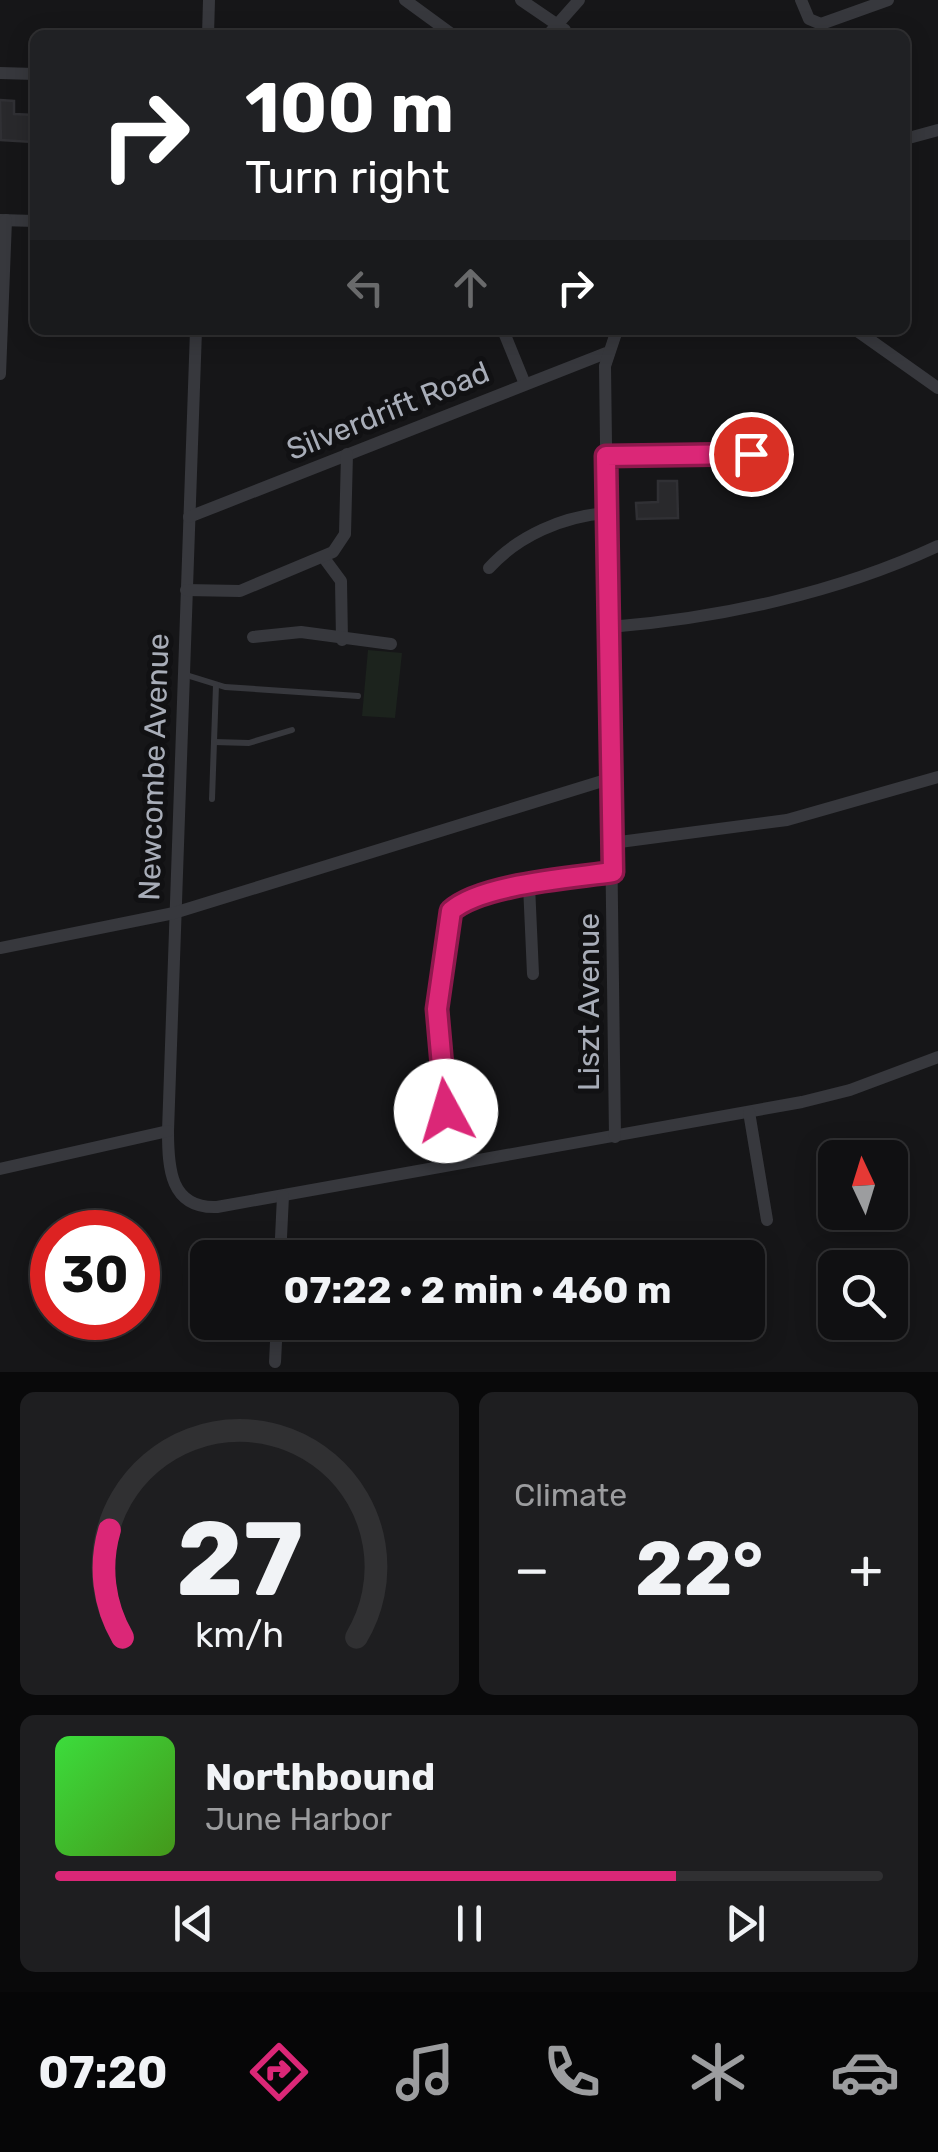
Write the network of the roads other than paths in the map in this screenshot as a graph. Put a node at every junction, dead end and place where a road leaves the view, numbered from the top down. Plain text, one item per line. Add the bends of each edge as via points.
1 (210, 0) edge
2 (405, 0) edge
3 (520, 0) edge
4 (578, 0) edge
5 (800, 0) edge
6 (888, 0) edge
7 (560, 29) edge
8 (208, 30) edge
9 (446, 30) edge
10 (0, 74) edge
11 (30, 74) edge
12 (938, 130) edge
13 (910, 138) edge
14 (3, 220) edge
15 (30, 221) edge
16 (196, 335) edge
17 (505, 335) edge
18 (615, 335) edge
19 (863, 335) edge
20 (606, 353) junction
21 (0, 374) edge
22 (526, 384) junction
23 (938, 388) edge
24 (347, 454) junction
25 (751, 454) dead end
26 (606, 456) junction
27 (607, 513) junction
28 (189, 517) junction
29 (938, 546) edge
30 (324, 558) junction
31 (488, 568) dead end
32 (186, 590) junction
33 (610, 627) junction
34 (253, 637) dead end
35 (342, 640) junction
36 (391, 644) dead end
37 (183, 674) junction
38 (216, 685) junction
39 (358, 696) dead end
40 (292, 730) dead end
41 (214, 742) junction
42 (938, 777) edge
43 (610, 779) junction
44 (212, 798) dead end
45 (612, 843) junction
46 (613, 872) junction
47 (530, 885) junction
48 (174, 912) junction
49 (0, 948) edge
50 (534, 974) dead end
51 (938, 1057) edge
52 (446, 1111) dead end
53 (750, 1112) junction
54 (168, 1131) junction
55 (615, 1136) junction
56 (0, 1169) edge
57 (283, 1196) junction
58 (767, 1220) dead end
59 (281, 1240) edge
60 (276, 1340) edge
61 (275, 1362) dead end

1 - 8 street
2 - 9 street
3 - 7 street
4 - 7 street
5 - 6 street via 809,19 821,24
10 - 11 street
12 - 13 street
14 - 15 street
14 - 21 street
16 - 28 street, Newcombe Avenue
17 - 22 street
18 - 20 street, Liszt Avenue
19 - 23 street
20 - 22 street, Silverdrift Road
20 - 26 street, Liszt Avenue
22 - 24 street, Silverdrift Road
24 - 28 street, Silverdrift Road
24 - 30 street via 346,534
25 - 26 street
26 - 27 street, Liszt Avenue
27 - 31 street via 518,540
27 - 33 street, Liszt Avenue
28 - 32 street, Newcombe Avenue
29 - 33 street via 780,598 686,620
30 - 32 street via 240,591
30 - 35 street via 341,581
32 - 37 street, Newcombe Avenue
33 - 43 street, Liszt Avenue
34 - 35 street via 302,632
35 - 36 street
37 - 38 lane
37 - 48 street, Newcombe Avenue
38 - 39 lane
38 - 41 lane
40 - 41 lane via 249,742
41 - 44 lane
42 - 45 street via 787,820
43 - 45 street, Liszt Avenue
43 - 48 street
45 - 46 street, Liszt Avenue
46 - 47 street
46 - 55 street, Liszt Avenue
47 - 50 street
47 - 52 street via 461,904 450,914 437,1009
48 - 49 street
48 - 54 street, Newcombe Avenue
51 - 53 street via 850,1090
53 - 55 street
53 - 58 street
54 - 56 street
54 - 57 street, Newcombe Avenue via 171,1180 187,1200 217,1208
55 - 57 street
57 - 59 street
60 - 61 street

